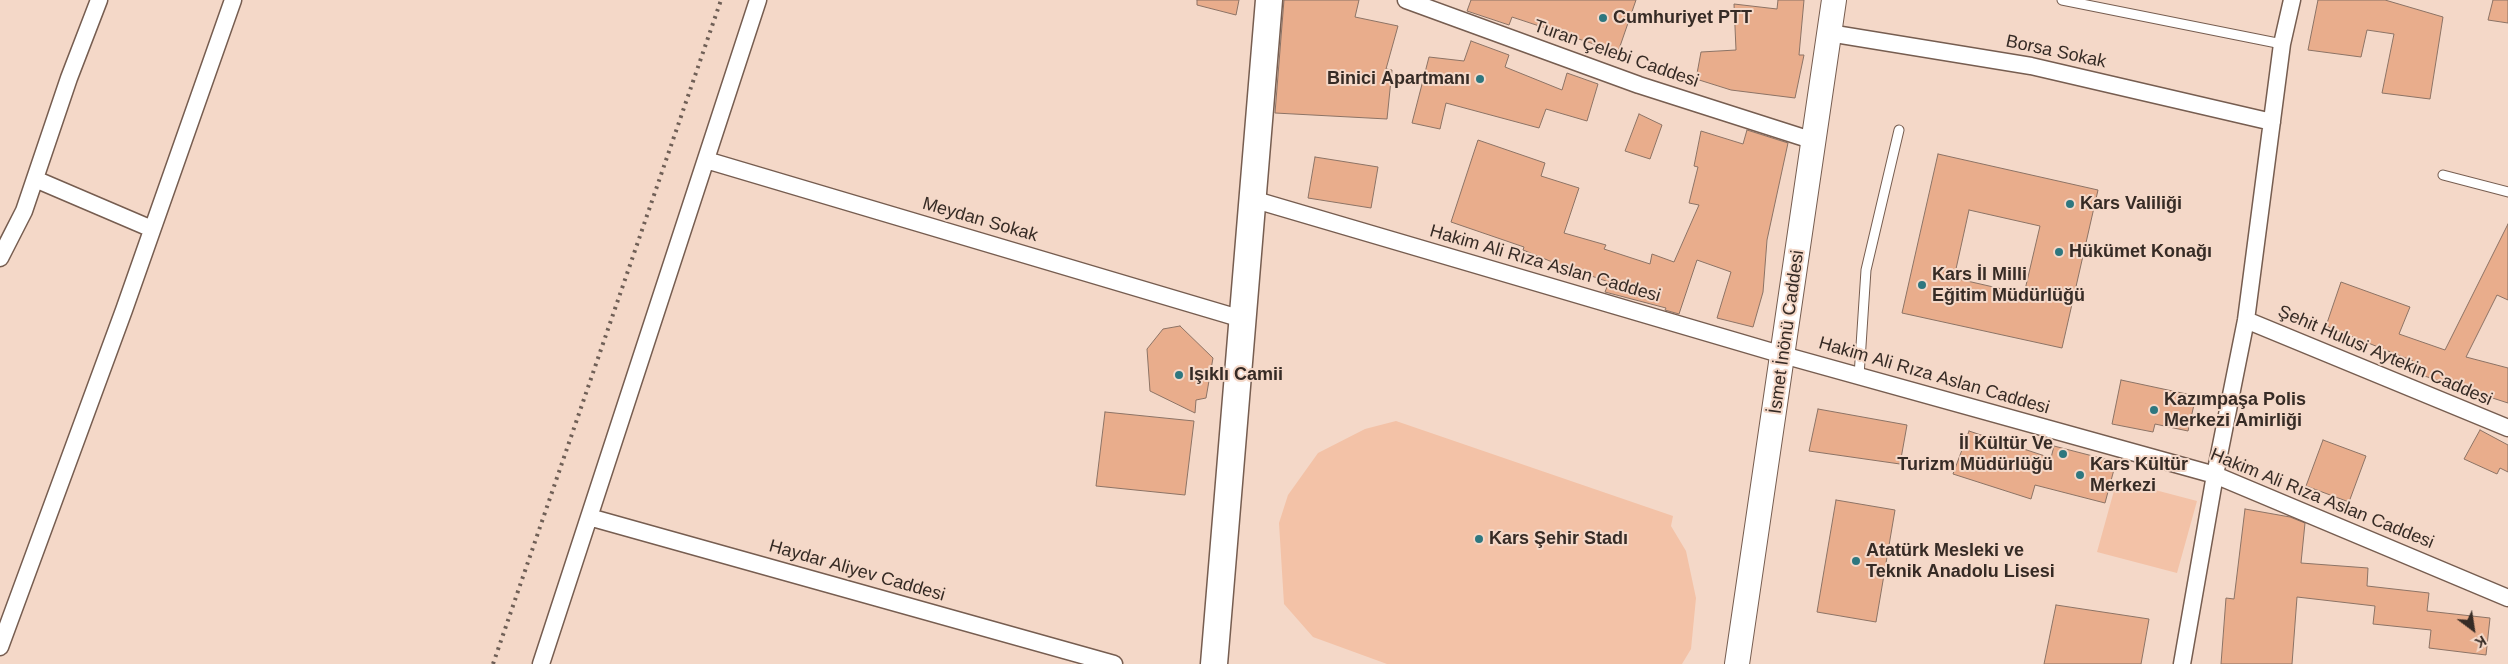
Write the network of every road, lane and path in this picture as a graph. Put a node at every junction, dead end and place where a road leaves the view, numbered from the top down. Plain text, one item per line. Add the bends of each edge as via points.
1 (99, 0) edge
2 (233, 0) edge
3 (758, 0) edge
4 (1269, 0) edge
5 (1406, 0) edge
6 (1834, 0) edge
7 (2062, 0) edge
8 (2292, 0) edge
9 (1829, 33) junction
10 (2282, 44) junction
11 (2272, 122) junction
12 (1899, 130) dead end
13 (1814, 141) junction
14 (706, 160) junction
15 (2443, 175) dead end
16 (35, 179) junction
17 (2508, 192) edge
18 (1252, 200) junction
19 (152, 229) junction
20 (0, 258) edge
21 (1242, 319) junction
22 (2246, 320) junction
23 (1783, 355) junction
24 (1859, 376) junction
25 (2508, 428) edge
26 (2215, 475) junction
27 (589, 517) junction
28 (2508, 598) edge
29 (0, 647) edge
30 (541, 664) edge
31 (1114, 664) edge
32 (1214, 664) edge
33 (1737, 664) edge
34 (2182, 664) edge

1 - 16 street
2 - 19 street
3 - 14 street
4 - 18 main road
5 - 13 street, Turan Çelebi Caddesi via 1639,86
6 - 9 main road, İsmet İnönü Caddesi
7 - 10 lane
8 - 10 street
9 - 11 street, Borsa Sokak via 2031,66
9 - 13 main road, İsmet İnönü Caddesi
10 - 11 street
11 - 22 street
12 - 24 lane via 1866,270
13 - 23 main road, İsmet İnönü Caddesi
14 - 21 street, Meydan Sokak
14 - 27 street
15 - 17 lane
16 - 19 street
16 - 20 street via 24,211
18 - 21 main road
18 - 23 street, Hakim Ali Rıza Aslan Caddesi
19 - 29 street
21 - 32 main road
22 - 25 street, Şehit Hulusi Aytekin Caddesi
22 - 26 street
23 - 24 street, Hakim Ali Rıza Aslan Caddesi
23 - 33 main road, İsmet İnönü Caddesi
24 - 26 street, Hakim Ali Rıza Aslan Caddesi
26 - 28 street, Hakim Ali Rıza Aslan Caddesi
26 - 34 street
27 - 30 street
27 - 31 street, Haydar Aliyev Caddesi

